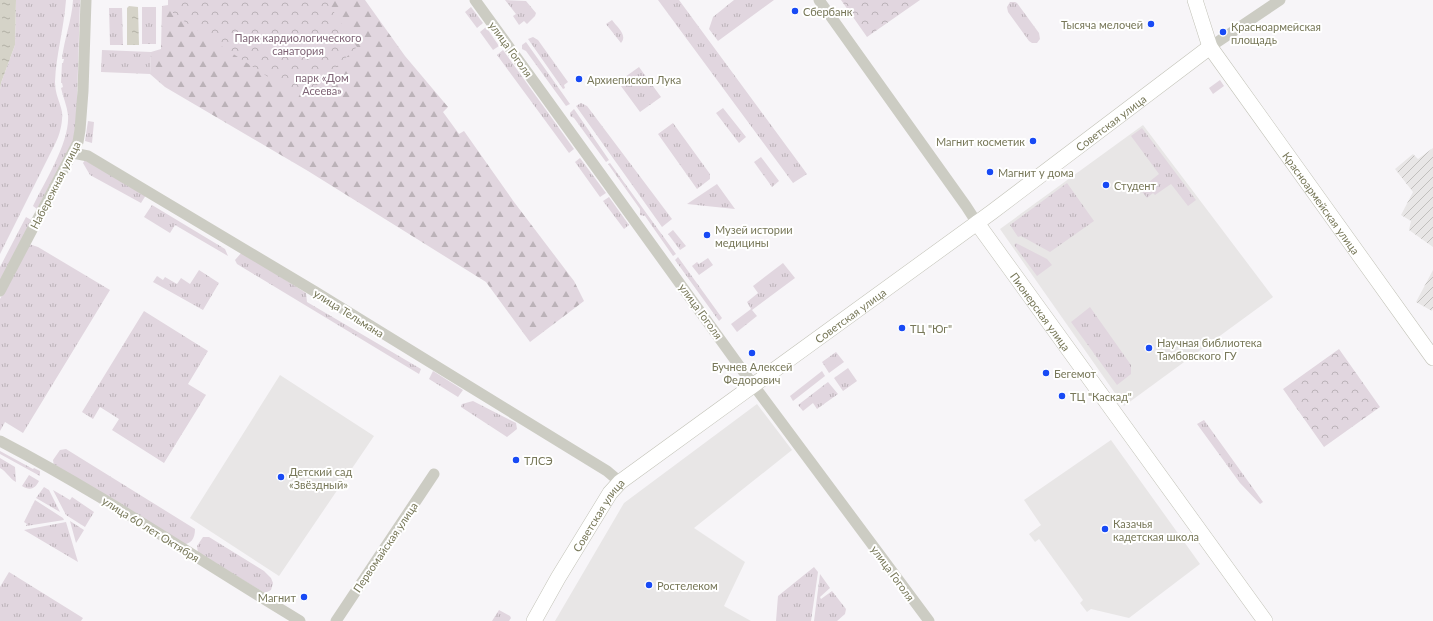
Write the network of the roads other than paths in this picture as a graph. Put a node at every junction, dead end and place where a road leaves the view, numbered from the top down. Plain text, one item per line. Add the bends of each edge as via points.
1 (86, 0) edge
2 (476, 0) edge
3 (819, 0) edge
4 (1195, 0) edge
5 (1280, 0) edge
6 (1210, 47) junction
7 (74, 153) junction
8 (977, 223) junction
9 (0, 291) edge
10 (1433, 358) edge
11 (754, 385) junction
12 (0, 441) edge
13 (434, 474) dead end
14 (620, 482) junction
15 (300, 621) edge
16 (336, 621) edge
17 (534, 621) edge
18 (929, 621) edge
19 (1265, 621) edge

1 - 7 street, Набережная улица via 80,130
2 - 11 street, улица Гоголя
3 - 8 street, Пионерская улица
4 - 6 main road, Красноармейская улица
5 - 6 street
6 - 8 main road, Советская улица
6 - 10 main road, Красноармейская улица
7 - 9 street, Набережная улица
7 - 14 street, улица Тельмана via 88,156 314,291 607,471
8 - 11 main road, Советская улица
8 - 19 main road, Пионерская улица
11 - 14 main road, Советская улица
11 - 18 street, улица Гоголя
12 - 15 street, улица 60 лет Октября via 103,499
13 - 16 street, Первомайская улица
14 - 17 main road, Советская улица via 610,493

